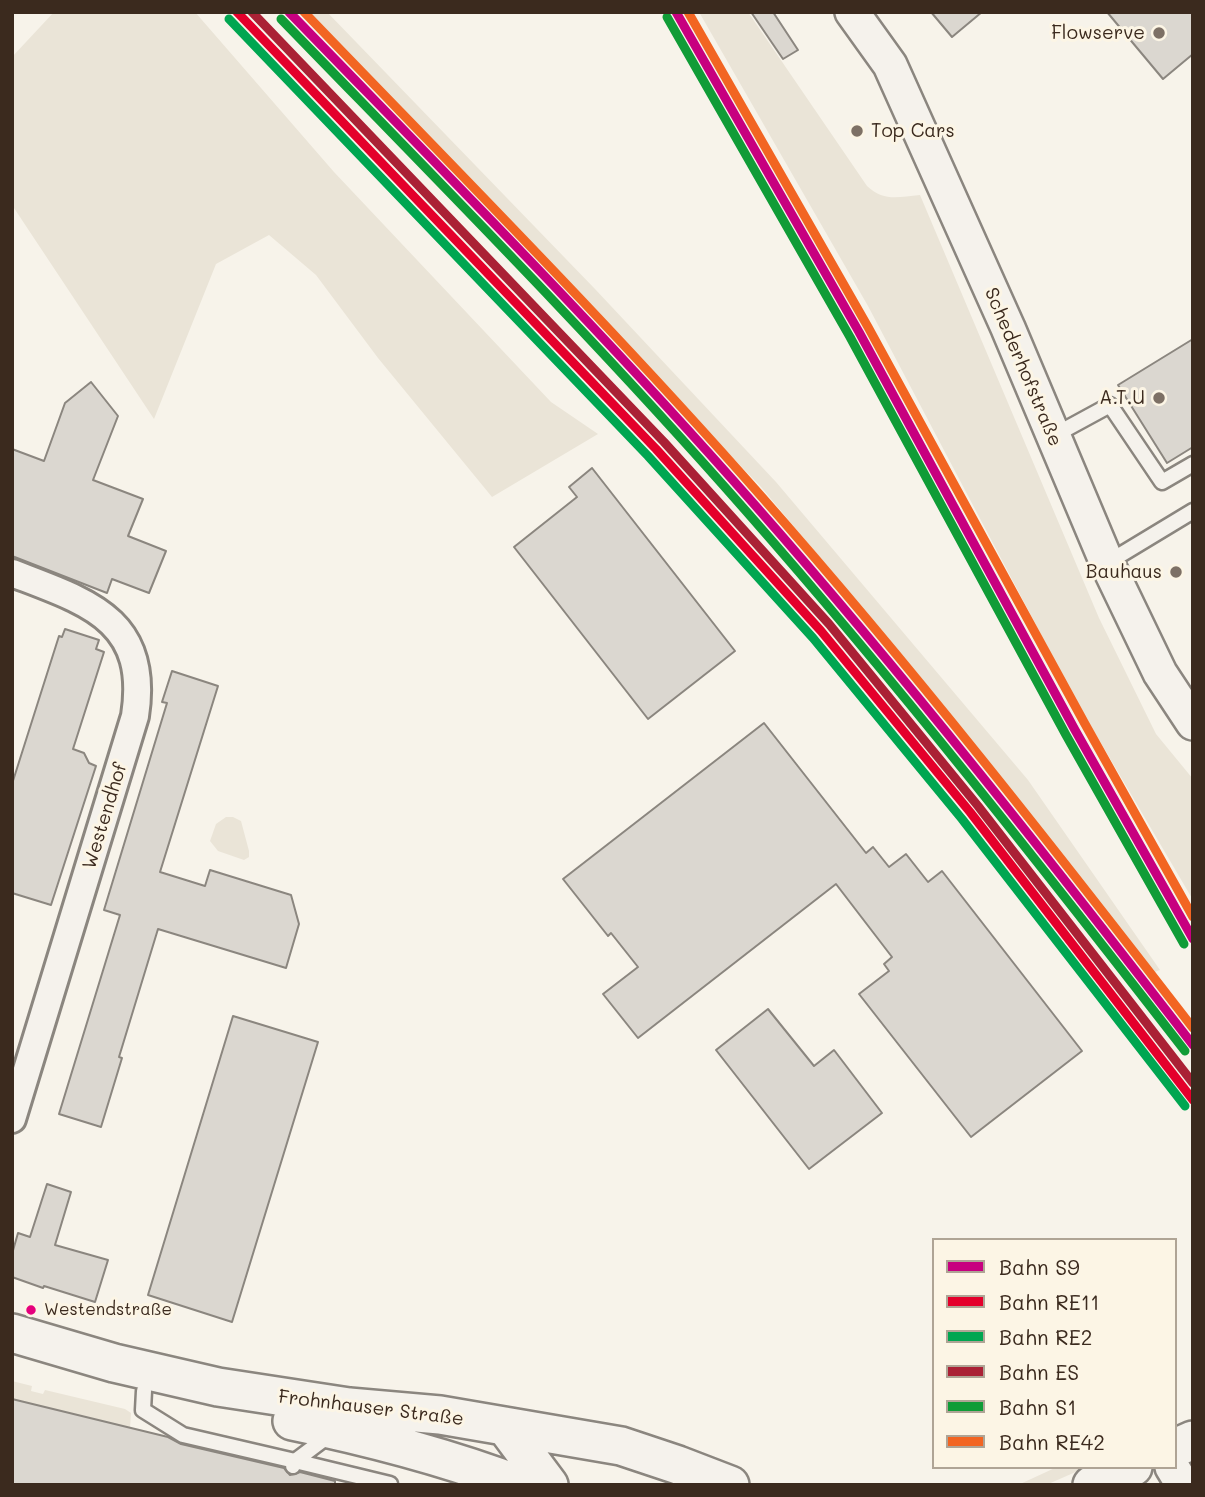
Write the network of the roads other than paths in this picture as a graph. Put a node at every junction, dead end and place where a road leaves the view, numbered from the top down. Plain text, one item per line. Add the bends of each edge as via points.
1 (852, 12) edge
2 (1053, 436) junction
3 (1193, 464) edge
4 (1193, 511) edge
5 (1107, 563) junction
6 (12, 573) edge
7 (1193, 723) edge
8 (12, 1119) edge
9 (12, 1333) edge
10 (12, 1357) edge
11 (144, 1391) junction
12 (505, 1426) junction
13 (336, 1430) junction
14 (1193, 1440) edge
15 (1177, 1447) edge
16 (294, 1464) junction
17 (1129, 1469) edge
18 (1135, 1469) edge
19 (1173, 1469) edge
20 (506, 1482) edge
21 (390, 1484) edge
22 (549, 1485) edge
23 (730, 1485) edge
24 (1092, 1485) edge
25 (1147, 1485) edge
26 (1183, 1485) edge

1 - 2 street, Schederhofstraße via 890,65
2 - 3 lane via 1110,405 1162,482
2 - 5 street, Schederhofstraße
4 - 5 lane
5 - 7 street, Schederhofstraße via 1160,673
6 - 8 street, Westendhof via 79,600 106,618 130,649 139,689 135,716
9 - 12 main road, Frohnhauser Straße via 207,1385
10 - 11 main road, Frohnhauser Straße
11 - 13 main road, Frohnhauser Straße
11 - 16 lane via 143,1410 183,1435
12 - 20 main road
12 - 22 main road
12 - 23 main road, Frohnhauser Straße via 621,1446
13 - 16 lane
13 - 20 main road, Frohnhauser Straße
14 - 15 main road
16 - 21 lane
17 - 24 main road
18 - 25 street
19 - 26 street

